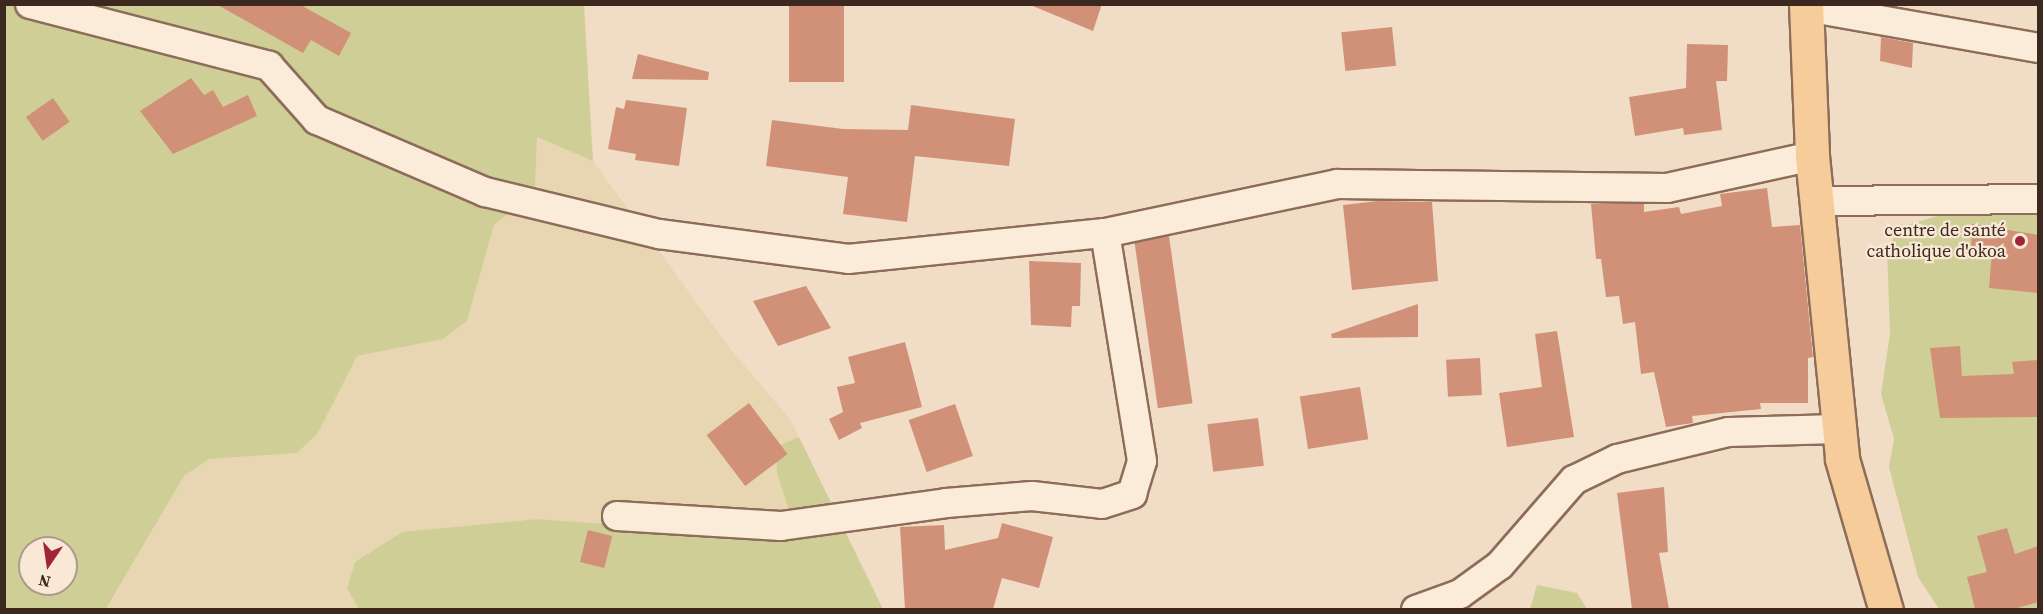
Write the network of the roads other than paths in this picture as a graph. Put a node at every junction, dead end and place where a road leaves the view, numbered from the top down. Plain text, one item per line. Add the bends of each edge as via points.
1 (30, 4) edge
2 (1806, 6) edge
3 (2038, 48) edge
4 (1812, 156) junction
5 (2038, 199) edge
6 (1818, 201) junction
7 (1105, 233) junction
8 (1839, 429) junction
9 (617, 516) dead end
10 (1416, 609) edge
11 (1886, 609) edge

1 - 7 street via 269,66 317,120 485,192 659,234 848,259
2 - 3 street
2 - 4 main road
4 - 6 main road
4 - 7 street via 1666,188 1337,184
5 - 6 street
6 - 8 main road
7 - 9 street via 1142,461 1132,494 1102,504 1032,496 946,503 781,526
8 - 10 street via 1729,432 1617,459 1574,480 1500,565 1461,594
8 - 11 main road via 1842,459

